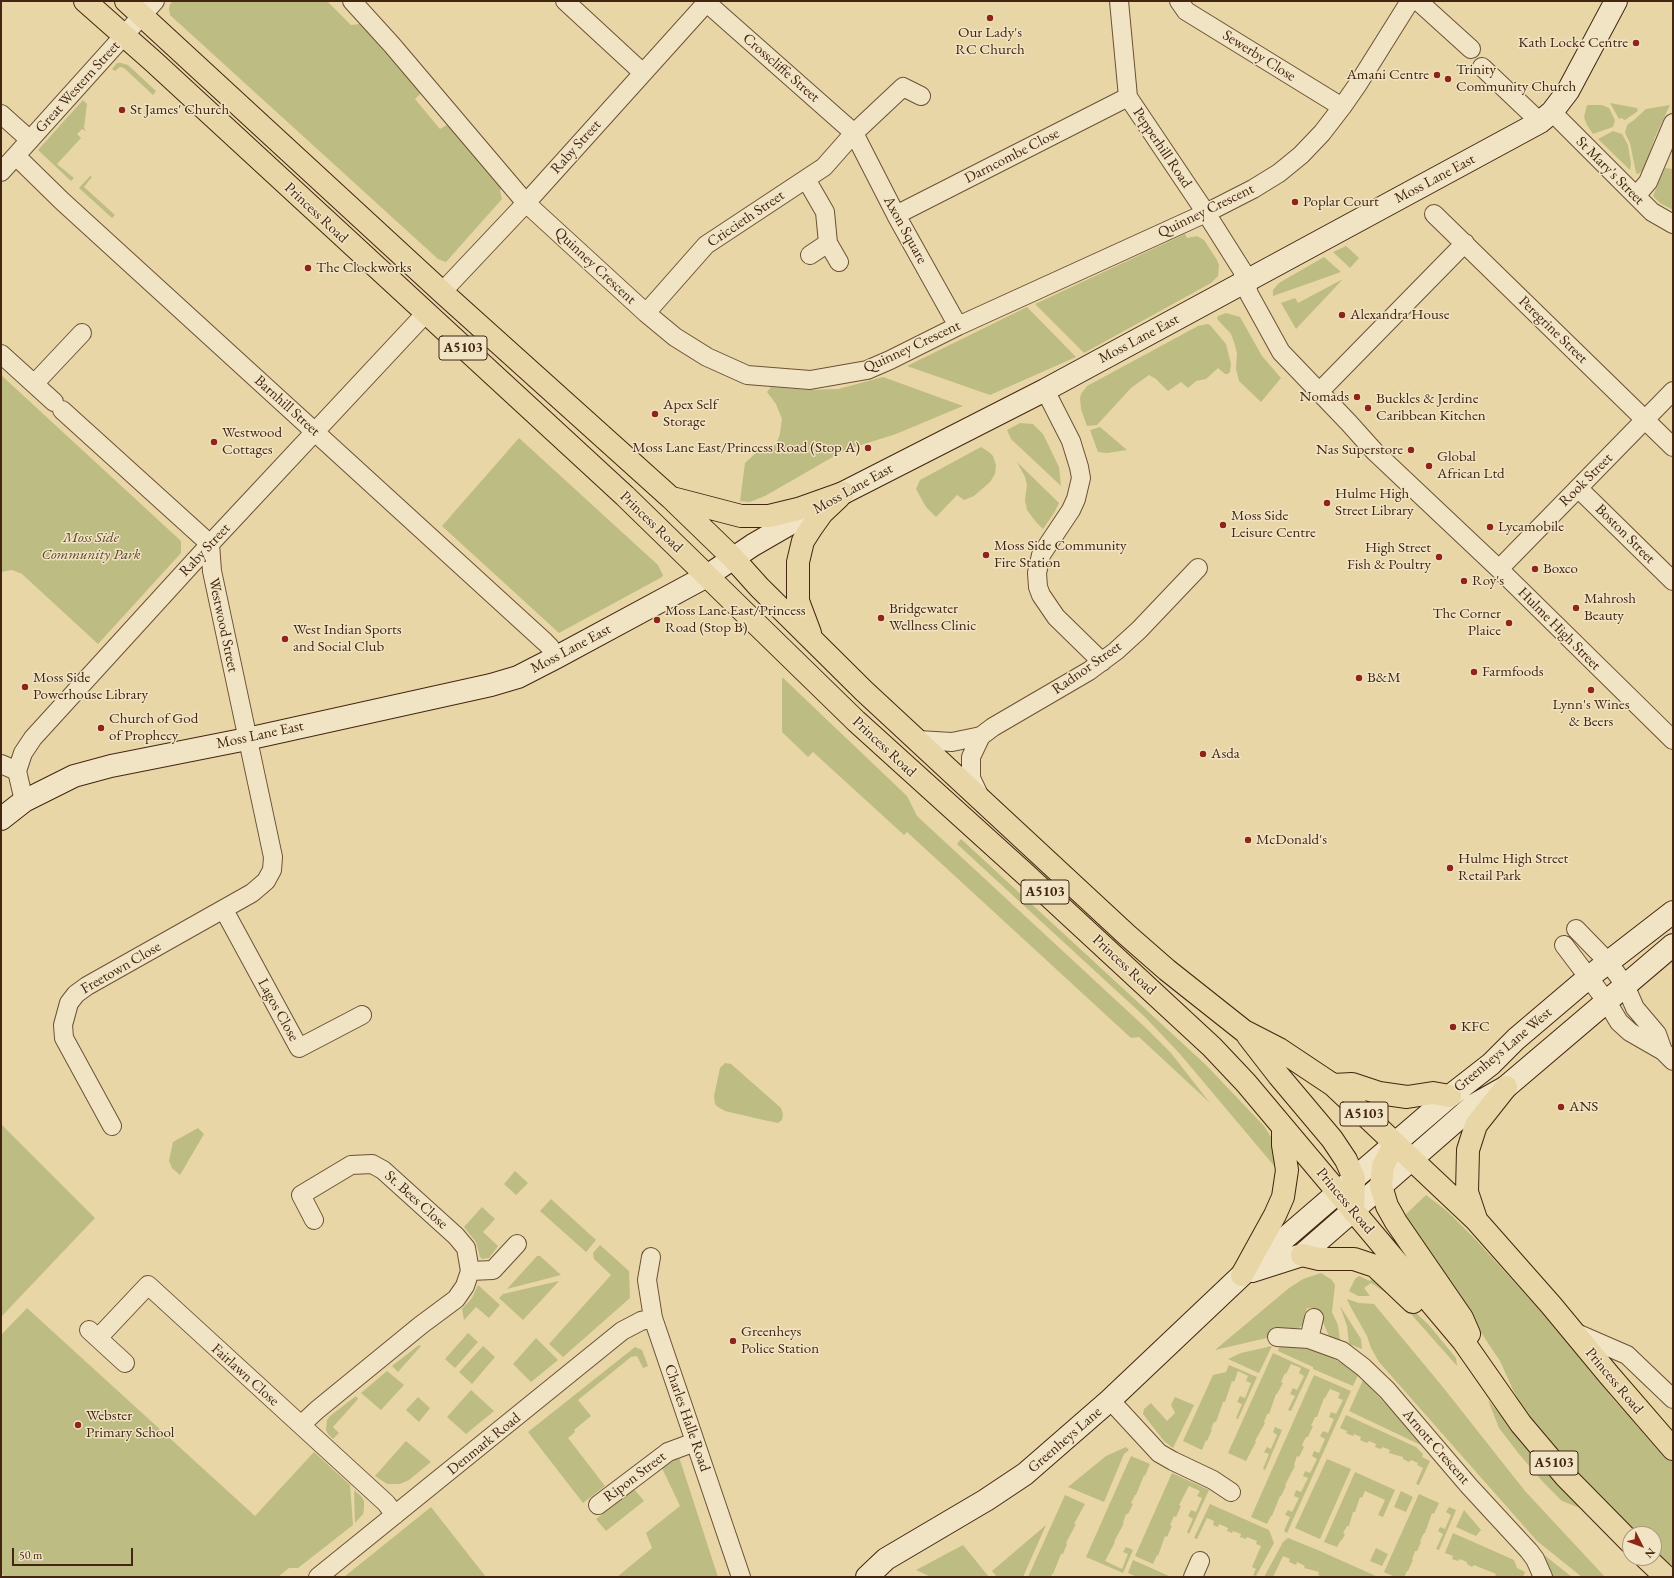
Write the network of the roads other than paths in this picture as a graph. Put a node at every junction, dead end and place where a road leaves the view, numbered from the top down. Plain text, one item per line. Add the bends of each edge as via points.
1 (85, 1) edge
2 (126, 1) edge
3 (352, 1) edge
4 (565, 1) edge
5 (1119, 1) edge
6 (1179, 1) edge
7 (1410, 1) edge
8 (1418, 1) edge
9 (1616, 1) edge
10 (708, 2) edge
11 (149, 8) edge
12 (124, 36) junction
13 (1471, 49) dead end
14 (1482, 67) dead end
15 (643, 73) junction
16 (921, 96) dead end
17 (1128, 97) junction
18 (1342, 107) junction
19 (1, 114) edge
20 (1546, 117) junction
21 (1673, 123) edge
22 (854, 133) junction
23 (30, 140) junction
24 (16, 156) junction
25 (1, 172) edge
26 (806, 179) junction
27 (1636, 196) junction
28 (526, 203) junction
29 (1206, 213) junction
30 (1434, 214) dead end
31 (896, 215) junction
32 (1673, 224) edge
33 (828, 243) junction
34 (1465, 243) junction
35 (810, 255) dead end
36 (839, 262) dead end
37 (1246, 282) junction
38 (442, 292) junction
39 (646, 313) junction
40 (425, 314) junction
41 (958, 326) junction
42 (82, 333) dead end
43 (1, 354) edge
44 (34, 384) junction
45 (1045, 390) junction
46 (1673, 391) edge
47 (1319, 392) junction
48 (1645, 420) junction
49 (314, 432) junction
50 (1673, 447) edge
51 (1578, 488) junction
52 (843, 494) junction
53 (671, 498) junction
54 (210, 544) junction
55 (733, 558) junction
56 (1198, 568) dead end
57 (1499, 569) junction
58 (707, 576) junction
59 (1673, 581) edge
60 (813, 640) junction
61 (555, 658) junction
62 (1102, 662) junction
63 (981, 736) junction
64 (247, 739) junction
65 (918, 740) junction
66 (1673, 740) edge
67 (9, 767) edge
68 (24, 800) junction
69 (981, 800) junction
70 (1, 819) edge
71 (252, 893) joint
72 (224, 910) junction
73 (1673, 912) edge
74 (1576, 929) dead end
75 (1564, 945) dead end
76 (1673, 945) edge
77 (1608, 962) junction
78 (1589, 977) junction
79 (1625, 985) junction
80 (1607, 1002) junction
81 (362, 1015) dead end
82 (1244, 1031) junction
83 (1668, 1056) edge
84 (1333, 1085) junction
85 (1506, 1087) junction
86 (1450, 1096) junction
87 (112, 1126) dead end
88 (1283, 1128) junction
89 (1395, 1143) junction
90 (1412, 1159) junction
91 (1354, 1178) junction
92 (1381, 1186) junction
93 (1337, 1192) junction
94 (1353, 1211) junction
95 (314, 1220) dead end
96 (1476, 1220) junction
97 (517, 1244) dead end
98 (1302, 1255) junction
99 (651, 1257) dead end
100 (470, 1271) junction
101 (1242, 1275) junction
102 (653, 1318) junction
103 (1314, 1318) dead end
104 (1573, 1332) junction
105 (1277, 1337) dead end
106 (1309, 1339) junction
107 (1463, 1341) junction
108 (125, 1364) dead end
109 (1488, 1376) junction
110 (1673, 1399) edge
111 (1110, 1400) junction
112 (302, 1425) junction
113 (695, 1442) junction
114 (1673, 1449) edge
115 (1231, 1492) dead end
116 (598, 1505) dead end
117 (395, 1515) junction
118 (1622, 1534) edge
119 (1200, 1561) dead end
120 (1654, 1566) edge
121 (318, 1577) edge
122 (741, 1577) edge
123 (867, 1577) edge
124 (1193, 1577) edge
125 (1543, 1577) edge
126 (1666, 1577) edge

1 - 12 highway, Princess Road / A5103
2 - 11 highway, Princess Road / A5103
3 - 28 street, Quinney Crescent
4 - 15 street
5 - 17 street, Pepperhill Road
6 - 18 street, Sewerby Close via 1186,11
7 - 18 street, Quinney Crescent
8 - 13 street
9 - 20 main road, Moss Lane East via 1577,76 1563,99
10 - 15 street, Raby Street
10 - 22 street, Crosscliffe Street
11 - 12 street, Great Western Street
11 - 38 highway, Princess Road / A5103
12 - 23 street, Great Western Street
12 - 40 highway, Princess Road / A5103
14 - 20 street, St Mary's Street
15 - 28 street, Raby Street
16 - 22 street, Criccieth Street via 903,87
17 - 29 street, Pepperhill Road
17 - 31 street, Darncombe Close
18 - 29 street, Quinney Crescent via 1301,155 1279,173
19 - 23 street
20 - 27 street, St Mary's Street
20 - 37 main road, Moss Lane East
21 - 27 street via 1648,182
22 - 26 street, Criccieth Street via 824,167
22 - 31 street, Axon Square
23 - 24 street, Great Western Street
24 - 25 street, Great Western Street
24 - 49 street, Barnhill Street
26 - 33 street via 825,212
26 - 39 street, Criccieth Street via 706,244
27 - 32 street, St Mary's Street via 1652,212
28 - 38 street, Raby Street
28 - 39 street, Quinney Crescent
29 - 37 street, Pepperhill Road via 1242,270
29 - 41 street, Quinney Crescent
30 - 34 street, Peregrine Street
31 - 41 street, Axon Square
33 - 35 street
33 - 36 street
34 - 47 street
34 - 48 street, Peregrine Street
37 - 45 main road, Moss Lane East
37 - 47 street, Hulme High Street via 1249,294 1279,349
38 - 53 highway, Princess Road / A5103
39 - 41 street, Quinney Crescent via 675,338 707,357 747,375 810,380 867,370
40 - 49 street, Raby Street
40 - 58 highway, Princess Road / A5103 via 625,496
42 - 44 street
43 - 44 street
44 - 54 street
45 - 52 main road, Moss Lane East
45 - 62 street via 1071,441 1081,478 1071,510 1040,555 1038,587 1056,617
46 - 48 street, Rook Street
47 - 57 street, Hulme High Street via 1375,452
48 - 50 street, Peregrine Street
48 - 51 street, Rook Street
49 - 54 street, Raby Street
49 - 61 street, Barnhill Street via 545,642
51 - 57 street, Rook Street
51 - 59 street, Boston Street
52 - 53 highway via 770,516 741,516
52 - 55 main road, Moss Lane East
52 - 60 highway via 812,527 803,541 798,562 798,601
53 - 55 highway, Princess Road / A5103
54 - 64 street, Westwood Street via 212,571
54 - 67 street, Raby Street
55 - 58 main road, Moss Lane East
55 - 60 highway, Princess Road / A5103
56 - 62 street, Radnor Street via 1139,630
57 - 66 street, Hulme High Street
58 - 61 main road, Moss Lane East
58 - 88 highway, Princess Road / A5103 via 856,721 1212,1048 1246,1083
60 - 65 highway, Princess Road / A5103
61 - 64 main road, Moss Lane East via 518,677 491,685
62 - 63 street, Radnor Street
63 - 65 street, Radnor Street via 952,742
63 - 69 street, Radnor Street via 971,757 971,778
64 - 68 main road, Moss Lane East via 111,766 74,776
64 - 71 street, Westwood Street via 273,857 272,870 266,881
65 - 69 highway, Princess Road / A5103
67 - 68 street, Raby Street
68 - 70 main road, Moss Lane East
69 - 82 highway, Princess Road / A5103 via 1127,935
71 - 72 street, Freetown Close
72 - 81 street, Lagos Close via 299,1048
72 - 87 street, Freetown Close via 87,986 69,1003 63,1025 64,1038
73 - 77 main road, Greenheys Lane West
74 - 77 street
75 - 78 street
76 - 79 main road, Greenheys Lane West
77 - 78 main road, Greenheys Lane West
77 - 79 street
78 - 80 street
78 - 86 main road, Greenheys Lane West via 1516,1039 1491,1064
79 - 80 main road, Greenheys Lane West
79 - 83 street via 1635,1008 1657,1034
80 - 83 street via 1619,1022 1630,1032
80 - 85 main road, Greenheys Lane West
82 - 84 highway, Princess Road / A5103 via 1279,1049
82 - 91 highway via 1332,1139
84 - 86 highway via 1352,1084 1379,1093 1407,1098 1433,1093
84 - 89 highway, Princess Road / A5103
85 - 90 main road, Greenheys Lane West via 1474,1105
85 - 96 highway via 1476,1125 1468,1150 1468,1192
86 - 89 main road, Greenheys Lane West
88 - 93 highway, Princess Road / A5103
88 - 101 highway via 1287,1170 1282,1197
89 - 90 highway, Princess Road / A5103
89 - 91 main road, Greenheys Lane West
89 - 92 highway via 1383,1166
90 - 92 main road, Greenheys Lane
90 - 96 highway, Princess Road / A5103
91 - 93 main road, Greenheys Lane West
91 - 94 highway
92 - 94 main road, Greenheys Lane
92 - 109 highway via 1387,1206 1396,1222 1462,1318
93 - 94 highway, Princess Road / A5103
93 - 101 main road, Greenheys Lane
94 - 98 main road, Greenheys Lane
94 - 107 highway, Princess Road / A5103
95 - 100 street, St. Bees Close via 301,1194 351,1165 372,1164 383,1170 456,1236 466,1248
96 - 104 highway, Princess Road / A5103
97 - 100 street via 493,1270
98 - 101 main road, Greenheys Lane
98 - 107 highway via 1319,1259 1354,1259 1375,1266 1436,1323
99 - 102 street, Charles Halle Road via 647,1280
100 - 112 street via 465,1286 456,1299 317,1410
101 - 111 main road, Greenheys Lane
102 - 113 street, Charles Halle Road
102 - 117 street, Denmark Road via 622,1331
103 - 106 street
104 - 110 street via 1627,1355
104 - 114 highway, Princess Road / A5103
105 - 106 street, Arnott Crescent
106 - 125 street, Arnott Crescent via 1342,1351 1387,1390 1532,1555
107 - 109 highway, Princess Road / A5103
108 - 112 street, Fairlawn Close via 94,1334 148,1285
109 - 118 highway, Princess Road / A5103 via 1543,1450
111 - 115 street via 1160,1453
111 - 123 main road, Greenheys Lane via 1025,1474 886,1559
112 - 117 street, Fairlawn Close via 386,1503
113 - 116 street, Ripon Street via 668,1452
113 - 122 street, Charles Halle Road
117 - 121 street, Denmark Road
119 - 124 street
120 - 126 highway

